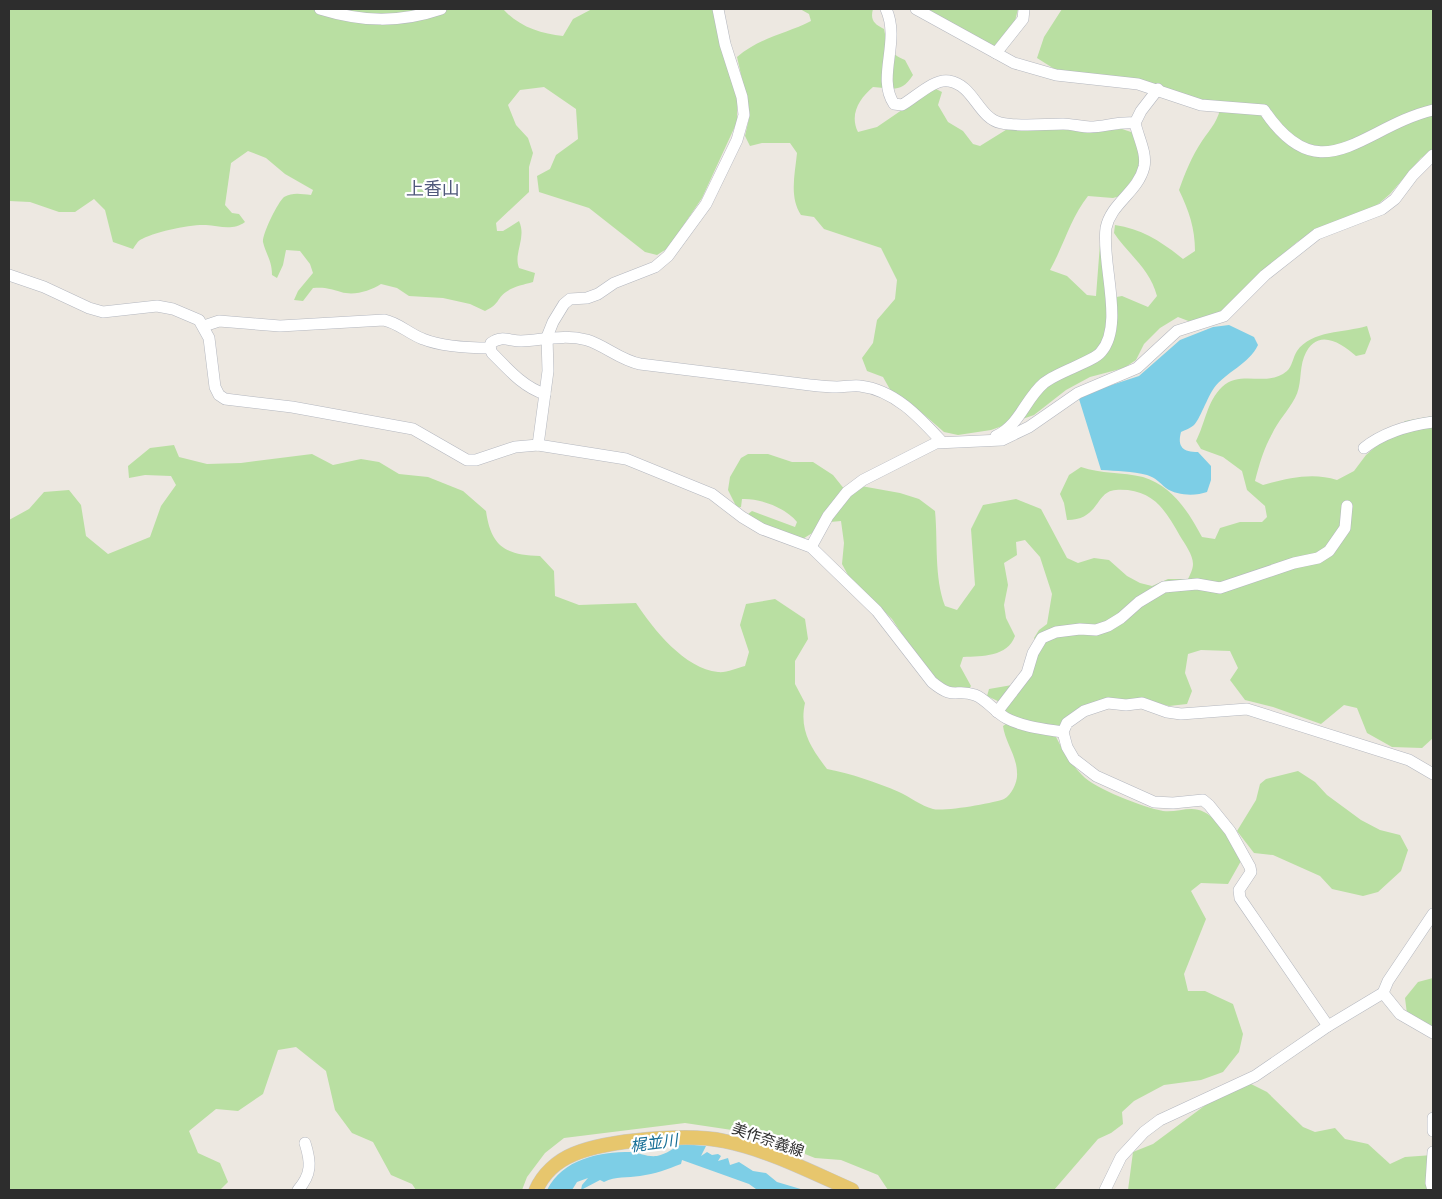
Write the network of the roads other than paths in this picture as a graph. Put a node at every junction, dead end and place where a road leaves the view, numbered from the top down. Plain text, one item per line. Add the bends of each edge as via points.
1 (320, 9) edge
2 (441, 9) edge
3 (718, 9) edge
4 (886, 9) edge
5 (916, 9) edge
6 (1024, 9) edge
7 (996, 53) junction
8 (1158, 89) junction
9 (1433, 110) edge
10 (1135, 123) junction
11 (1433, 155) edge
12 (9, 275) edge
13 (204, 326) junction
14 (547, 337) junction
15 (490, 348) junction
16 (544, 394) junction
17 (1433, 422) edge
18 (942, 442) junction
19 (967, 442) junction
20 (538, 445) junction
21 (1364, 448) dead end
22 (1347, 506) dead end
23 (811, 547) junction
24 (997, 712) junction
25 (1063, 732) junction
26 (1433, 774) edge
27 (1433, 914) edge
28 (1383, 993) junction
29 (1328, 1026) junction
30 (1433, 1033) edge
31 (1433, 1118) edge
32 (1433, 1131) edge
33 (305, 1143) dead end
34 (1433, 1152) edge
35 (298, 1190) edge
36 (536, 1190) edge
37 (852, 1190) edge
38 (1105, 1190) edge
39 (1433, 1190) edge

1 - 2 street via 396,20
3 - 14 street via 744,115 737,140 706,204 668,256 655,266 614,283 598,294 564,304
4 - 10 street via 892,28 887,80 889,96 894,104 902,106 935,83 948,81 961,85 986,115 1003,124 1088,127
5 - 7 street
6 - 7 street via 1023,20
7 - 8 street via 1056,75
8 - 9 street via 1201,105 1264,110 1294,144 1318,154 1336,151
8 - 10 street
10 - 19 street via 1144,152 1144,167 1138,180 1110,215 1106,229 1112,321 1101,352 1043,384 1010,428 997,436
11 - 19 street via 1388,204 1317,234 1265,275 1224,316 1177,331 1137,368 1078,393 1017,434 1002,440
12 - 13 street via 103,312 157,306 199,320
13 - 15 street via 219,321 280,326 384,320 426,340
13 - 20 street via 209,338 215,386 225,399 292,407 413,429 467,460 515,447
14 - 15 street via 520,341 502,337 491,343
14 - 16 street via 548,371
14 - 18 street via 586,340 640,364 810,385 876,389 920,418
15 - 16 street via 522,382
16 - 20 street
17 - 21 street via 1374,440
18 - 19 street
18 - 23 street via 913,453 847,492 828,516
20 - 23 street via 626,459 653,469 712,494 762,529
22 - 24 street via 1345,528 1329,550 1318,558 1220,588 1198,584 1164,587 1108,626 1096,630 1056,632 1042,638 1026,673
23 - 24 street via 877,611 932,682 950,694 974,695
24 - 25 street via 1017,723
25 - 26 street via 1074,717 1108,703 1142,703 1181,714 1247,709 1409,760
25 - 29 street via 1063,739 1074,759 1096,776 1154,802 1202,800 1209,804 1230,831 1250,866 1251,872 1239,890 1240,898
27 - 28 street
28 - 29 street
28 - 30 street via 1400,1014
29 - 38 street via 1255,1076 1160,1120 1121,1157
31 - 32 street
33 - 35 street via 310,1170
34 - 39 street
36 - 37 main road, 美作奈義線 via 554,1165 572,1154 591,1148 696,1137 753,1148

